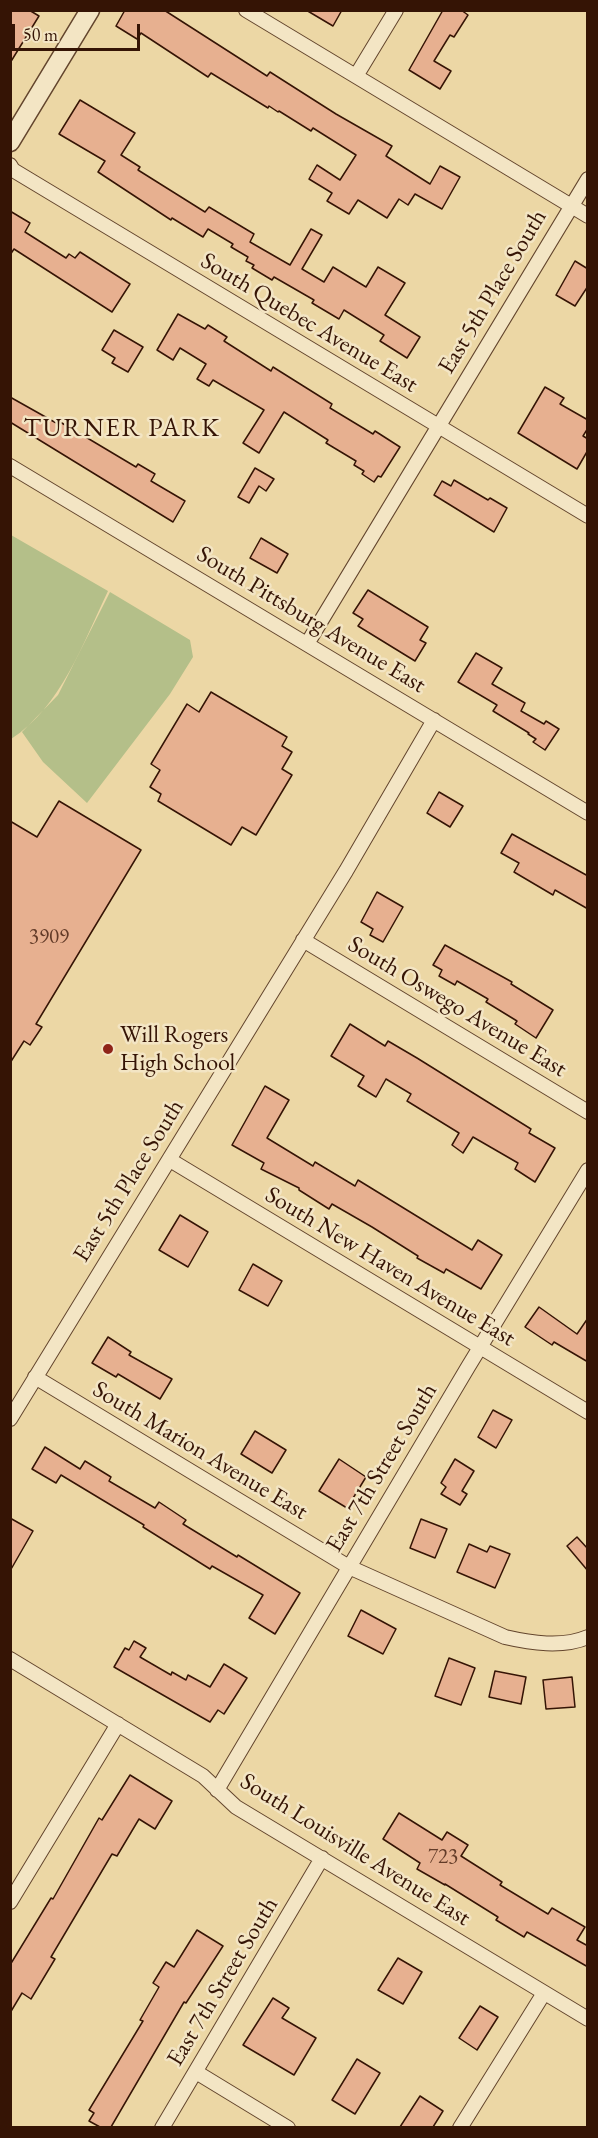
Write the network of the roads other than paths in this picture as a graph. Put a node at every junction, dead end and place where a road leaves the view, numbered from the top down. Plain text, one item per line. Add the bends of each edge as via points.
1 (90, 10) edge
2 (246, 10) edge
3 (396, 10) edge
4 (356, 76) junction
5 (10, 142) edge
6 (10, 165) edge
7 (588, 179) edge
8 (571, 206) junction
9 (588, 216) edge
10 (438, 427) junction
11 (10, 466) edge
12 (588, 516) edge
13 (307, 644) junction
14 (434, 720) junction
15 (588, 813) edge
16 (303, 940) junction
17 (588, 1112) edge
18 (170, 1160) junction
19 (588, 1170) edge
20 (480, 1347) junction
21 (35, 1377) junction
22 (588, 1412) edge
23 (10, 1419) edge
24 (349, 1567) junction
25 (583, 1639) edge
26 (10, 1659) edge
27 (118, 1724) junction
28 (216, 1790) junction
29 (322, 1858) junction
30 (10, 1902) edge
31 (544, 1993) junction
32 (588, 2019) edge
33 (196, 2072) junction
34 (162, 2127) edge
35 (288, 2127) edge
36 (460, 2127) edge

1 - 5 street
2 - 4 street
3 - 4 street
4 - 8 street
6 - 10 street, South Quebec Avenue East
7 - 8 street, East 5th Place South
8 - 9 street
8 - 10 street, East 5th Place South
10 - 12 street, South Quebec Avenue East
10 - 13 street, East 5th Place South
11 - 13 street, South Pittsburg Avenue East
13 - 14 street, South Pittsburg Avenue East
14 - 15 street, South Pittsburg Avenue East
14 - 16 street, East 5th Place South
16 - 17 street, South Oswego Avenue East
16 - 18 street, East 5th Place South
18 - 20 street, South New Haven Avenue East
18 - 21 street, East 5th Place South
19 - 20 street, East 7th Street South
20 - 22 street, South New Haven Avenue East
20 - 24 street, East 7th Street South
21 - 23 street, East 5th Place South
21 - 24 street, South Marion Avenue East
24 - 25 street, South Marion Avenue East via 505,1637 535,1642
24 - 28 street, East 7th Street South
26 - 27 street, South Louisville Avenue East
27 - 28 street, South Louisville Avenue East via 204,1776
27 - 30 street
28 - 29 street, South Louisville Avenue East via 236,1807
29 - 31 street, South Louisville Avenue East
29 - 33 street, East 7th Street South
31 - 32 street, South Louisville Avenue East
31 - 36 street
33 - 34 street, East 7th Street South
33 - 35 street

